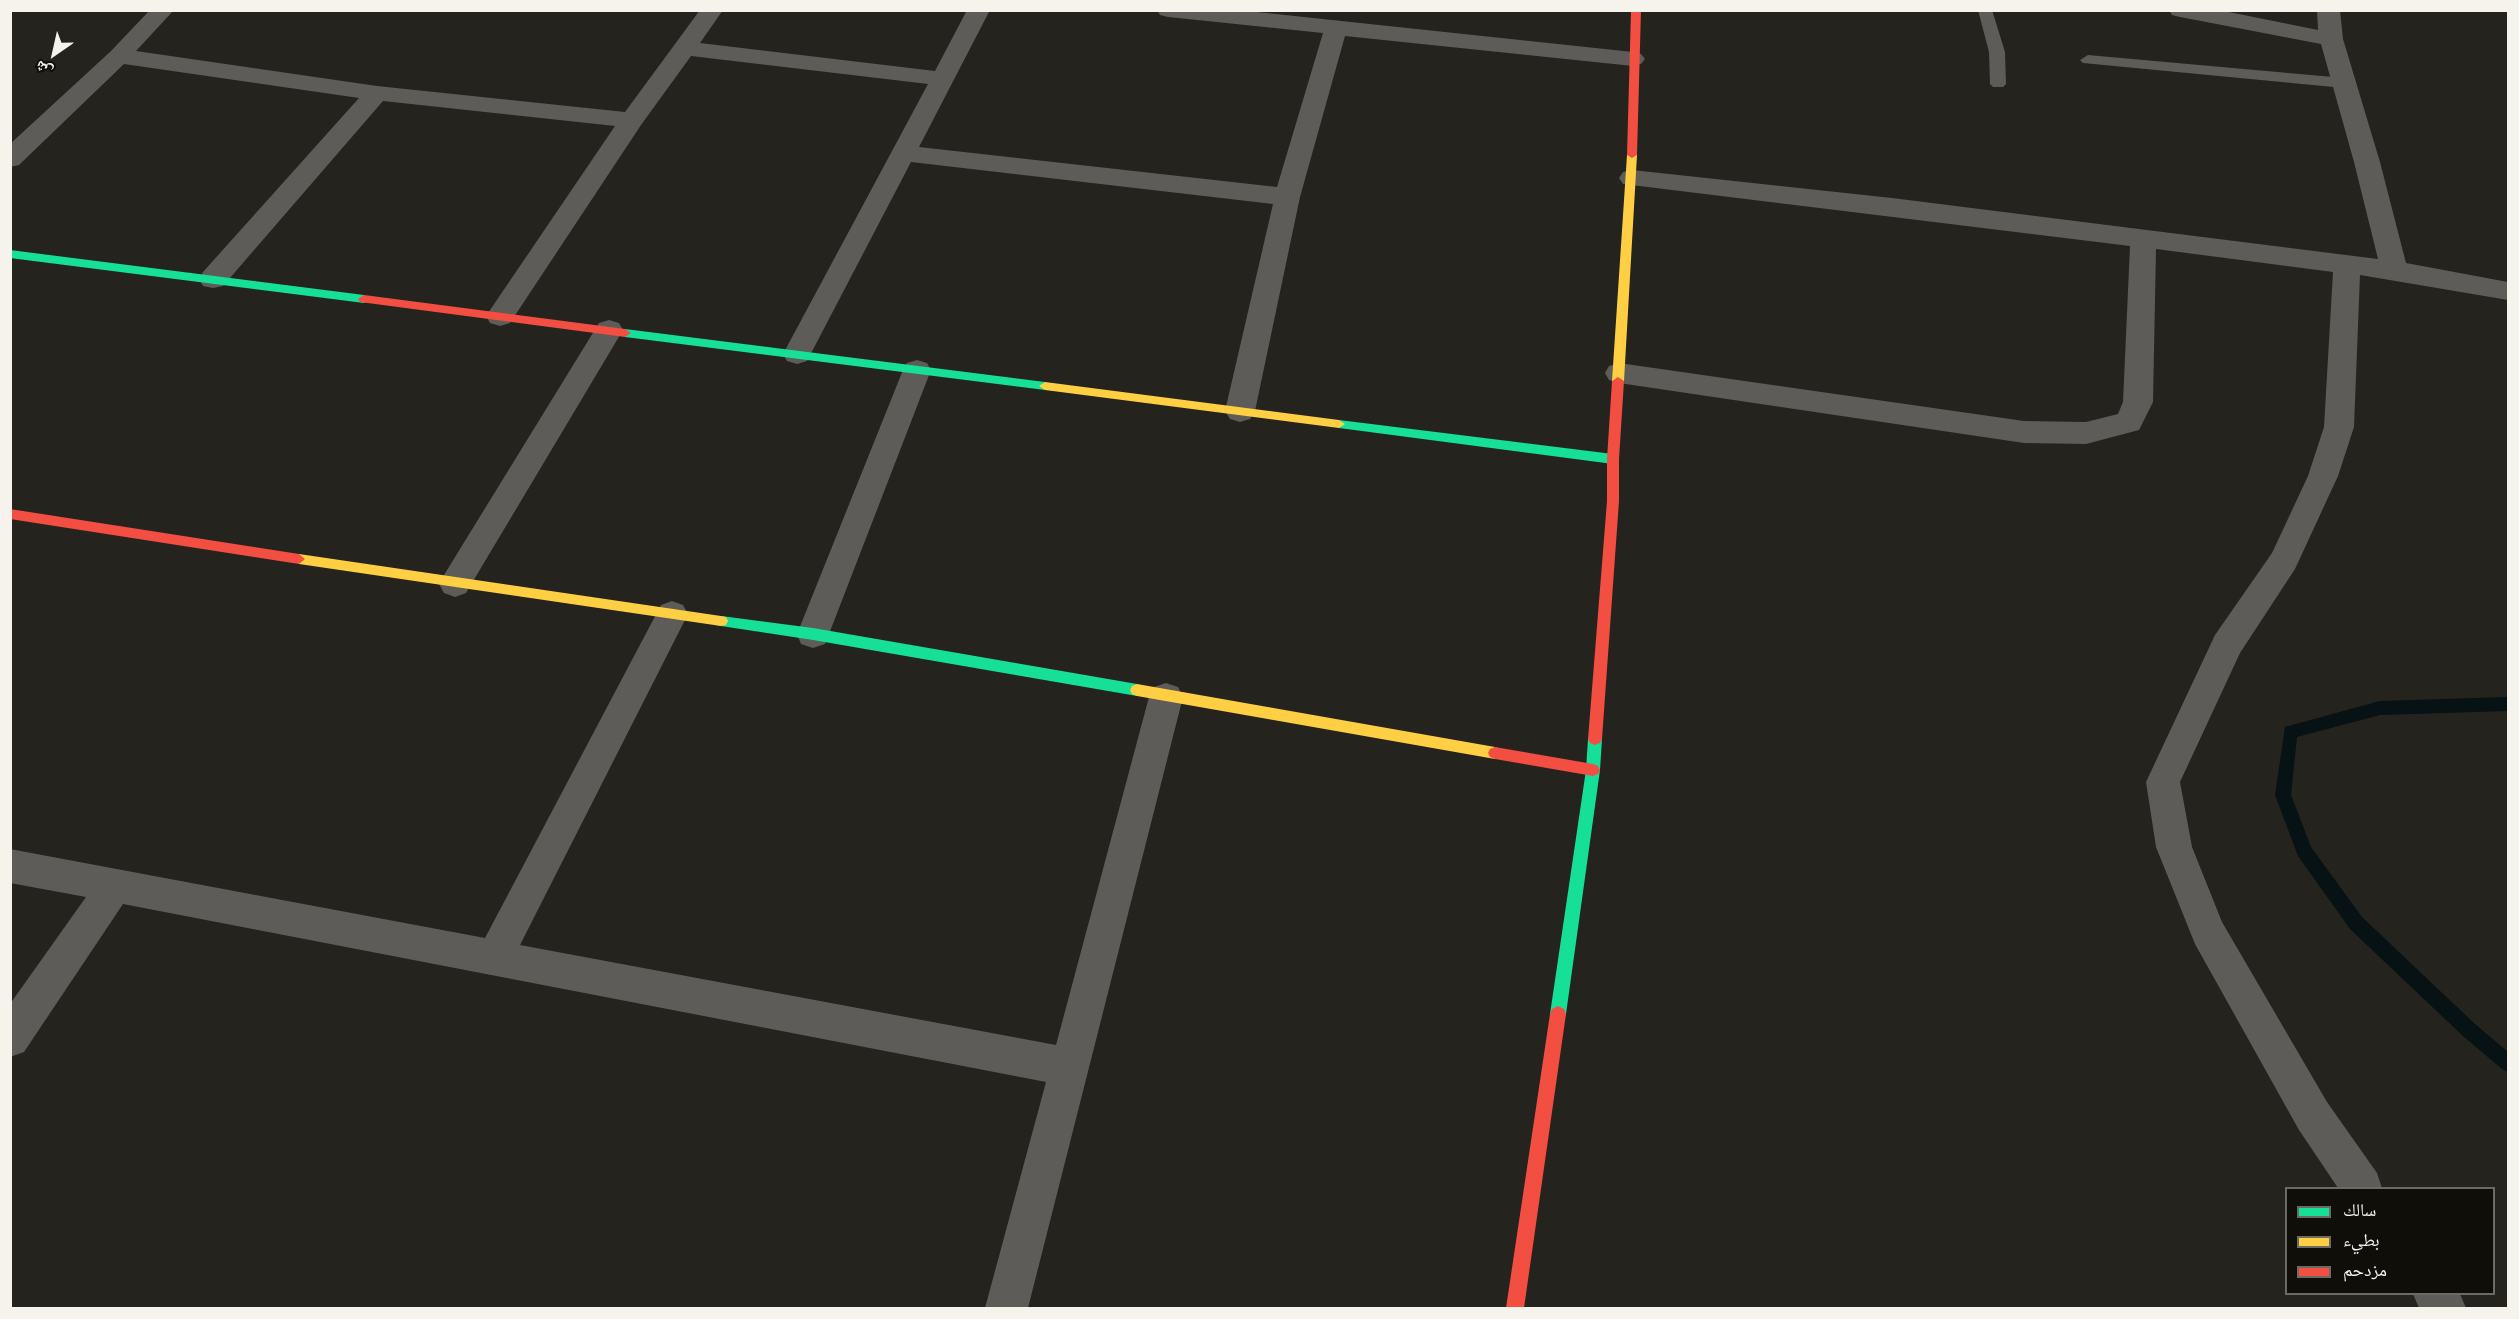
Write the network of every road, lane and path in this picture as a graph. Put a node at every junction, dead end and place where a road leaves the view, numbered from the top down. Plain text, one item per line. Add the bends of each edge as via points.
1 (162, 10) edge
2 (711, 10) edge
3 (979, 10) edge
4 (1168, 10) edge
5 (1636, 10) edge
6 (1985, 10) edge
7 (2180, 10) edge
8 (2328, 10) edge
9 (1336, 28) junction
10 (2331, 39) junction
11 (685, 48) junction
12 (119, 56) junction
13 (1633, 59) junction
14 (2088, 60) dead end
15 (943, 79) junction
16 (2344, 83) junction
17 (1998, 84) dead end
18 (377, 93) junction
19 (632, 120) junction
20 (904, 153) junction
21 (10, 159) edge
22 (1632, 178) junction
23 (1287, 197) junction
24 (2143, 239) junction
25 (10, 254) edge
26 (2347, 266) junction
27 (2394, 270) junction
28 (213, 279) junction
29 (2508, 291) edge
30 (500, 316) junction
31 (609, 330) junction
32 (797, 354) junction
33 (917, 370) junction
34 (1619, 373) junction
35 (1240, 411) junction
36 (1613, 459) junction
37 (10, 514) edge
38 (455, 584) junction
39 (672, 614) junction
40 (813, 634) junction
41 (1166, 697) junction
42 (1593, 770) junction
43 (10, 866) edge
44 (115, 886) junction
45 (494, 958) junction
46 (10, 1038) edge
47 (1070, 1067) junction
48 (2361, 1187) edge
49 (2435, 1295) edge
50 (1006, 1308) edge
51 (1515, 1308) edge
52 (2444, 1308) edge

1 - 12 street
2 - 11 street
3 - 15 street
4 - 9 street
5 - 13 street
6 - 17 lane via 1997,52
7 - 10 street
8 - 10 street
9 - 13 street
9 - 23 street
10 - 16 street
11 - 15 street
11 - 19 street
12 - 18 street
12 - 21 street
13 - 22 street
14 - 16 lane
15 - 20 street
16 - 27 street
18 - 19 street
18 - 28 street
19 - 30 street
20 - 23 street
20 - 32 street
22 - 24 street
22 - 34 street
23 - 35 street
24 - 26 street
24 - 34 street via 2138,402 2129,422 2086,433 2024,432
25 - 28 street
26 - 27 street
26 - 48 street via 2339,427 2323,476 2284,560 2227,645 2163,782 2174,847 2208,932 2313,1116
27 - 29 street
28 - 30 street
30 - 31 street
31 - 32 street
31 - 38 street
32 - 33 street
33 - 35 street
33 - 40 street
34 - 36 street
35 - 36 street
36 - 42 street
37 - 38 street
38 - 39 street
39 - 40 street
39 - 45 street
40 - 41 street
41 - 42 street
41 - 47 street
42 - 51 street
43 - 44 street
44 - 45 street
44 - 46 street
45 - 47 street
47 - 50 street
49 - 52 street

